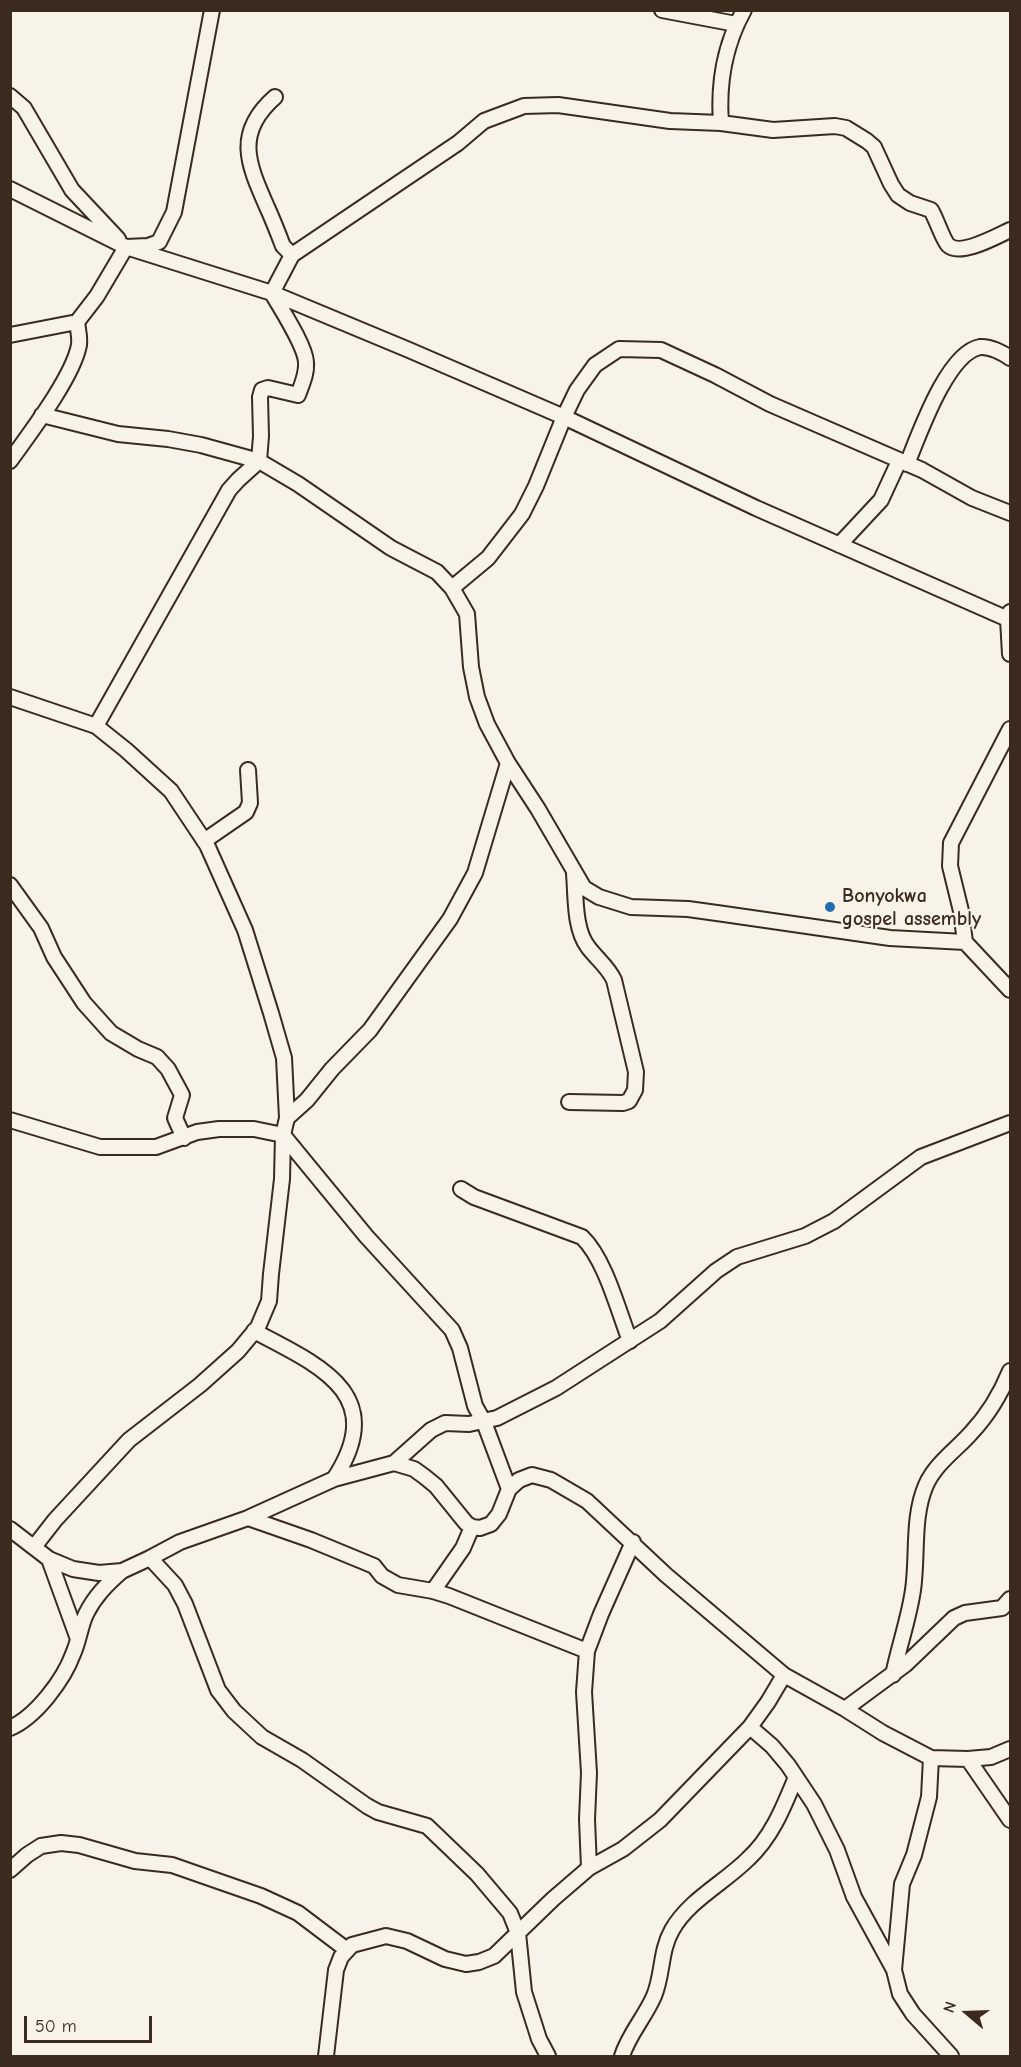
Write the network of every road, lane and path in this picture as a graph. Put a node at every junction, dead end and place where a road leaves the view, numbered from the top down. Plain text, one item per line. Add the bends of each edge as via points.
1 (212, 10) edge
2 (662, 10) edge
3 (744, 10) edge
4 (736, 24) junction
5 (10, 96) edge
6 (275, 97) dead end
7 (721, 123) junction
8 (10, 189) edge
9 (1011, 230) edge
10 (126, 247) junction
11 (292, 255) junction
12 (272, 293) junction
13 (77, 322) junction
14 (10, 335) edge
15 (1011, 358) edge
16 (42, 415) junction
17 (564, 417) junction
18 (10, 461) edge
19 (260, 461) junction
20 (903, 462) junction
21 (1011, 513) edge
22 (839, 544) junction
23 (452, 588) junction
24 (1010, 617) edge
25 (1011, 654) edge
26 (10, 698) edge
27 (96, 726) junction
28 (1011, 729) edge
29 (508, 763) junction
30 (248, 770) dead end
31 (204, 841) junction
32 (573, 870) junction
33 (10, 885) edge
34 (965, 942) junction
35 (1011, 990) edge
36 (569, 1102) dead end
37 (287, 1118) junction
38 (10, 1120) edge
39 (1011, 1123) edge
40 (283, 1135) junction
41 (184, 1138) junction
42 (461, 1189) dead end
43 (255, 1331) junction
44 (630, 1341) junction
45 (1011, 1371) edge
46 (484, 1422) junction
47 (394, 1463) junction
48 (334, 1479) junction
49 (509, 1489) junction
50 (248, 1518) junction
51 (472, 1527) junction
52 (10, 1529) edge
53 (633, 1542) junction
54 (34, 1548) junction
55 (150, 1558) junction
56 (49, 1559) junction
57 (122, 1571) junction
58 (433, 1591) junction
59 (1011, 1599) edge
60 (78, 1639) junction
61 (587, 1651) junction
62 (893, 1674) junction
63 (784, 1675) junction
64 (845, 1709) junction
65 (10, 1728) edge
66 (750, 1728) junction
67 (1011, 1749) edge
68 (931, 1758) junction
69 (968, 1759) junction
70 (796, 1777) junction
71 (1011, 1820) edge
72 (589, 1868) junction
73 (10, 1870) edge
74 (519, 1933) junction
75 (347, 1950) junction
76 (894, 1971) junction
77 (326, 2056) edge
78 (548, 2056) edge
79 (622, 2056) edge
80 (951, 2056) edge

1 - 10 street via 174,212 159,242
2 - 4 street
3 - 4 street
4 - 7 street via 720,81
5 - 10 street via 24,108 72,190
6 - 11 street via 258,115 247,152 283,246
7 - 9 street via 773,130 846,128 874,147 898,195 931,210 947,244 970,248
7 - 11 street via 670,121 558,105 524,106 483,121 458,143
8 - 10 street
10 - 12 street
10 - 13 street
11 - 12 street
12 - 17 street
12 - 19 street via 300,345 306,361 305,376 298,395 262,390
13 - 14 street
13 - 16 street via 76,354
15 - 20 street via 980,347 959,360 939,390
16 - 18 street
16 - 19 street via 118,434 201,445
17 - 20 street via 595,365 619,349 661,350 770,404
17 - 22 street
17 - 23 street via 522,514 488,558
19 - 23 street via 391,548 437,572
19 - 27 street via 226,495
20 - 21 street via 972,498
20 - 22 street via 881,500
22 - 24 street
23 - 29 street via 467,614 477,697
24 - 25 street
26 - 27 street
27 - 31 street via 171,791
28 - 34 street via 951,843 950,866
29 - 32 street
29 - 37 street via 475,873 450,919 370,1030
30 - 31 street via 250,803 246,812
31 - 37 street via 245,930 271,1013 284,1058
32 - 34 street via 584,888 630,907 715,913 890,938
32 - 36 street via 581,932 614,980 636,1072 635,1090 629,1101
33 - 41 street via 42,928 71,985 100,1022 111,1033 157,1057 168,1070 182,1095 175,1118
34 - 35 street
37 - 40 street
38 - 41 street via 100,1147 156,1147
39 - 44 street via 921,1157 834,1221 805,1236 736,1257
40 - 41 street via 254,1129 219,1129
40 - 43 street via 269,1301
40 - 46 street via 366,1236 452,1330 475,1406
42 - 44 street via 582,1237 592,1246
43 - 48 street via 312,1363 350,1399 355,1424 353,1438
43 - 54 street via 238,1352 129,1440
44 - 46 street via 556,1388
45 - 62 street via 972,1433 940,1463 926,1485 916,1535 912,1595
46 - 47 street via 445,1423 431,1430
46 - 49 street
47 - 48 street
47 - 51 street via 414,1469 436,1486
48 - 50 street
49 - 51 street via 491,1524
49 - 53 street via 532,1475 551,1480 587,1501
50 - 55 street via 180,1542
50 - 58 street via 374,1566 398,1585
51 - 58 street via 463,1548
52 - 54 street
53 - 61 street
53 - 63 street
54 - 56 street
55 - 57 street
55 - 74 street via 175,1585 218,1690 234,1711 262,1737 367,1806 427,1826 500,1899
56 - 57 street via 73,1569
56 - 60 street
57 - 60 street via 101,1589 86,1614
58 - 61 street
59 - 62 street via 1002,1608 954,1618
60 - 65 street via 66,1671 54,1687 37,1708
61 - 72 street
62 - 64 street
63 - 64 street
63 - 66 street
64 - 68 street
66 - 70 street via 772,1746
66 - 72 street via 660,1820 623,1849
67 - 69 street via 991,1757
68 - 69 street
68 - 76 street via 930,1797 902,1884
69 - 71 street
70 - 76 street via 822,1818 854,1897
70 - 79 street via 783,1809 760,1846 730,1876 696,1901 672,1931 660,1963 654,1997
72 - 74 street
73 - 75 street via 41,1846 61,1843 171,1865 298,1913
74 - 75 street via 494,1956 466,1964 386,1936 352,1945
74 - 78 street via 524,1992
75 - 77 street via 336,1970
76 - 80 street via 900,1994 913,2014

